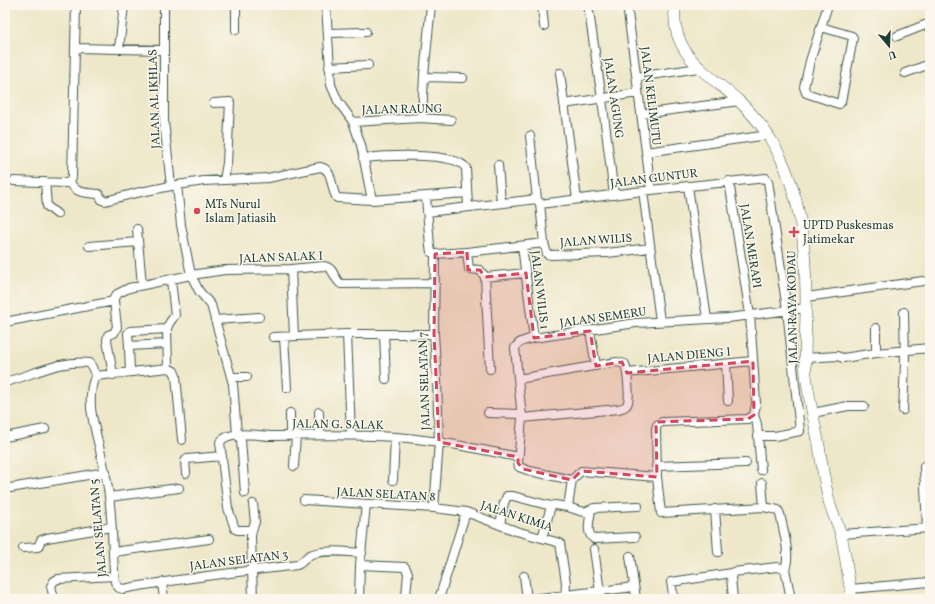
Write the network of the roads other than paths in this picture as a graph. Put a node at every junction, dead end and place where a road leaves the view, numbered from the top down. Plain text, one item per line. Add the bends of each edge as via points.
1 (76, 5) edge
2 (124, 5) edge
3 (164, 5) edge
4 (236, 5) edge
5 (326, 5) edge
6 (431, 5) edge
7 (542, 5) edge
8 (588, 5) edge
9 (627, 5) edge
10 (675, 5) edge
11 (828, 5) edge
12 (930, 23) edge
13 (544, 26) dead end
14 (821, 27) junction
15 (236, 30) dead end
16 (366, 32) dead end
17 (328, 33) junction
18 (897, 36) dead end
19 (76, 48) junction
20 (119, 49) junction
21 (163, 50) junction
22 (930, 64) edge
23 (368, 65) dead end
24 (329, 66) junction
25 (699, 68) junction
26 (560, 72) dead end
27 (905, 73) dead end
28 (424, 75) junction
29 (462, 78) dead end
30 (637, 78) junction
31 (638, 93) junction
32 (602, 99) junction
33 (740, 102) junction
34 (214, 103) dead end
35 (564, 104) junction
36 (641, 114) junction
37 (422, 118) junction
38 (451, 120) dead end
39 (353, 122) junction
40 (769, 135) junction
41 (530, 136) dead end
42 (646, 152) junction
43 (363, 158) junction
44 (498, 165) dead end
45 (224, 180) junction
46 (14, 181) dead end
47 (729, 181) junction
48 (45, 182) junction
49 (70, 182) junction
50 (174, 185) junction
51 (688, 186) junction
52 (647, 190) junction
53 (467, 193) junction
54 (614, 195) junction
55 (426, 197) junction
56 (577, 199) junction
57 (372, 200) junction
58 (539, 202) junction
59 (501, 203) junction
60 (468, 206) junction
61 (427, 212) junction
62 (57, 214) dead end
63 (137, 230) dead end
64 (138, 242) junction
65 (544, 243) junction
66 (89, 246) dead end
67 (522, 246) junction
68 (650, 248) junction
69 (467, 252) junction
70 (435, 254) junction
71 (291, 269) junction
72 (526, 273) junction
73 (191, 275) junction
74 (484, 277) junction
75 (171, 280) junction
76 (923, 281) dead end
77 (435, 283) junction
78 (142, 285) junction
79 (114, 301) junction
80 (806, 302) junction
81 (787, 310) junction
82 (904, 312) dead end
83 (750, 315) junction
84 (259, 317) dead end
85 (215, 320) junction
86 (707, 320) junction
87 (660, 321) junction
88 (5, 322) edge
89 (876, 328) dead end
90 (167, 329) junction
91 (590, 331) junction
92 (347, 334) junction
93 (384, 334) junction
94 (434, 334) junction
95 (284, 336) junction
96 (294, 336) junction
97 (273, 337) dead end
98 (534, 338) junction
99 (167, 344) junction
100 (129, 346) junction
101 (930, 348) edge
102 (904, 351) junction
103 (876, 353) junction
104 (805, 358) junction
105 (753, 361) junction
106 (726, 364) junction
107 (596, 366) junction
108 (168, 368) junction
109 (490, 369) dead end
110 (130, 372) junction
111 (627, 373) junction
112 (113, 375) junction
113 (96, 376) junction
114 (231, 377) junction
115 (247, 377) dead end
116 (386, 379) dead end
117 (518, 379) junction
118 (5, 382) edge
119 (287, 388) dead end
120 (728, 401) dead end
121 (864, 406) dead end
122 (903, 410) dead end
123 (319, 412) dead end
124 (488, 412) dead end
125 (290, 413) dead end
126 (813, 413) junction
127 (754, 415) junction
128 (522, 416) junction
129 (45, 429) dead end
130 (237, 434) junction
131 (293, 435) junction
132 (320, 435) junction
133 (351, 435) junction
134 (758, 436) junction
135 (5, 437) edge
136 (395, 437) junction
137 (182, 440) dead end
138 (439, 442) junction
139 (222, 456) junction
140 (518, 457) junction
141 (746, 463) dead end
142 (294, 466) dead end
143 (656, 466) junction
144 (924, 466) dead end
145 (761, 470) dead end
146 (106, 472) junction
147 (186, 472) dead end
148 (657, 477) junction
149 (393, 480) dead end
150 (572, 480) junction
151 (762, 483) dead end
152 (5, 486) edge
153 (179, 488) dead end
154 (245, 493) dead end
155 (110, 497) junction
156 (304, 500) dead end
157 (253, 504) dead end
158 (366, 504) junction
159 (551, 506) junction
160 (638, 506) dead end
161 (568, 507) junction
162 (764, 507) junction
163 (434, 508) junction
164 (715, 509) junction
165 (591, 510) junction
166 (466, 512) junction
167 (500, 525) junction
168 (111, 527) junction
169 (929, 528) edge
170 (252, 530) junction
171 (841, 534) junction
172 (542, 538) junction
173 (636, 538) dead end
174 (209, 539) dead end
175 (23, 548) dead end
176 (594, 549) dead end
177 (113, 552) junction
178 (718, 552) dead end
179 (362, 553) junction
180 (630, 556) dead end
181 (360, 565) junction
182 (785, 569) junction
183 (253, 570) junction
184 (732, 573) junction
185 (114, 576) junction
186 (524, 576) dead end
187 (162, 582) junction
188 (930, 582) edge
189 (634, 587) junction
190 (851, 594) edge
191 (600, 595) edge
192 (565, 597) edge
193 (54, 599) edge
194 (164, 599) edge
195 (254, 599) edge
196 (358, 599) edge
197 (419, 599) edge
198 (440, 599) edge
199 (526, 599) edge
200 (532, 599) edge
201 (636, 599) edge
202 (674, 599) edge
203 (733, 599) edge
204 (792, 599) edge

1 - 19 street
2 - 20 street
3 - 21 street, JALAN AL IKHLAS
4 - 15 street
5 - 17 street
6 - 28 street
7 - 13 street
8 - 32 street, JALAN AGUNG
9 - 30 street, JALAN KELIMUTU
10 - 25 street, JALAN RAYA KODAU via 675,23 679,38 688,56
11 - 14 street
12 - 18 street
14 - 14 street via 853,38 841,102 837,104 804,90
16 - 17 street
17 - 24 street
19 - 20 street
19 - 49 street
20 - 21 street
21 - 50 street, JALAN AL IKHLAS via 164,121
22 - 27 street
23 - 24 street
24 - 39 street via 333,93
25 - 30 street
25 - 33 street, JALAN RAYA KODAU
26 - 35 street
28 - 29 street
28 - 37 street
30 - 31 street, JALAN KELIMUTU
31 - 32 street
31 - 36 street, JALAN KELIMUTU
32 - 35 street
32 - 54 street, JALAN AGUNG
33 - 36 street
33 - 40 street, JALAN RAYA KODAU
34 - 45 street via 230,102
35 - 56 street
36 - 42 street, JALAN KELIMUTU
37 - 38 street, JALAN RAUNG
37 - 39 street, JALAN RAUNG
39 - 43 street
40 - 42 street
40 - 80 street, JALAN RAYA KODAU via 786,170 798,207 804,250
41 - 58 street, JALAN WILIS
42 - 52 street, JALAN KELIMUTU
43 - 53 street via 446,158 466,168
43 - 57 street
44 - 59 street
45 - 50 street
45 - 57 street via 268,178 320,167 327,170 337,198
46 - 48 street
47 - 51 street, JALAN GUNTUR
47 - 81 street, JALAN GUNTUR via 766,178 768,181
47 - 83 street, JALAN MERAPI
48 - 49 street
48 - 62 street via 47,206
49 - 50 street via 78,192 99,194 104,201
50 - 73 street, JALAN AL IKHLAS
51 - 52 street, JALAN GUNTUR
51 - 86 street
52 - 54 street, JALAN GUNTUR
52 - 68 street, JALAN KELIMUTU
53 - 55 street
53 - 60 street
54 - 56 street, JALAN GUNTUR
55 - 57 street
55 - 61 street, JALAN SELATAN 7
56 - 58 street, JALAN GUNTUR
58 - 59 street, JALAN GUNTUR
58 - 65 street, JALAN WILIS
59 - 60 street, JALAN GUNTUR
60 - 61 street, JALAN GUNTUR
61 - 70 street, JALAN SELATAN 7 via 430,250
63 - 64 street
64 - 66 street
64 - 78 street
65 - 67 street
65 - 68 street, JALAN WILIS via 547,254 551,255
67 - 69 street
67 - 72 street, JALAN WILIS 1
68 - 87 street, JALAN KELIMUTU
69 - 70 street
69 - 74 street via 469,269 480,270
70 - 77 street, JALAN SELATAN 7
71 - 73 street, JALAN SALAK I via 226,270
71 - 77 street, JALAN SALAK I via 328,266 341,284
71 - 96 street
72 - 74 street
72 - 98 street, JALAN WILIS 1
73 - 75 street, JALAN SALAK I
73 - 85 street, JALAN AL IKHLAS via 199,291 211,305
74 - 109 street
75 - 78 street, JALAN SALAK I
75 - 90 street via 175,314
76 - 80 street, JALAN SEMERU
77 - 94 street, JALAN SELATAN 7
78 - 79 street, JALAN SALAK I via 123,290 117,294
79 - 88 street
79 - 112 street via 117,327 106,340
80 - 81 street, JALAN SEMERU
80 - 104 street, JALAN RAYA KODAU
81 - 83 street, JALAN SEMERU
81 - 134 street via 800,431 775,436
82 - 102 street
83 - 86 street, JALAN SEMERU
83 - 105 street, JALAN MERAPI
84 - 85 street
85 - 114 street, JALAN AL IKHLAS
86 - 87 street, JALAN SEMERU
87 - 91 street, JALAN SEMERU
89 - 103 street
90 - 99 street
90 - 100 street via 130,331
91 - 98 street, JALAN SEMERU
91 - 107 street
92 - 93 street
92 - 96 street
92 - 133 street
93 - 94 street
93 - 116 street
94 - 138 street, JALAN SELATAN 7
95 - 96 street
95 - 97 street
95 - 119 street
98 - 117 street, JALAN SEMERU via 522,341 515,348
99 - 100 street
99 - 108 street
100 - 110 street
101 - 102 street
102 - 103 street
102 - 122 street
103 - 104 street via 843,358
104 - 126 street, JALAN RAYA KODAU
105 - 106 street, JALAN DIENG I
105 - 127 street, JALAN MERAPI via 756,403
106 - 111 street, JALAN DIENG I
106 - 120 street
107 - 111 street via 622,362
107 - 117 street
108 - 110 street
108 - 137 street via 174,371 176,376
110 - 112 street
111 - 128 street via 626,407
112 - 113 street
113 - 118 street via 90,363 78,362
113 - 146 street, JALAN SELATAN 5 via 92,388 91,409
114 - 115 street
114 - 130 street, JALAN AL IKHLAS
117 - 128 street, JALAN SEMERU
121 - 126 street via 848,406
123 - 132 street
124 - 128 street
125 - 131 street
126 - 171 street, JALAN RAYA KODAU via 831,508
127 - 134 street, JALAN MERAPI
127 - 143 street via 748,419 659,423 656,429
128 - 140 street, JALAN SEMERU
129 - 135 street
130 - 131 street, JALAN G. SALAK
130 - 139 street via 221,441
130 - 154 street, JALAN AL IKHLAS via 241,440
131 - 132 street, JALAN G. SALAK
131 - 142 street
132 - 133 street, JALAN G. SALAK
133 - 136 street, JALAN G. SALAK
134 - 145 street, JALAN MERAPI
136 - 138 street, JALAN G. SALAK
136 - 149 street
138 - 140 street, JALAN G. SALAK
138 - 163 street, JALAN SELATAN 7
139 - 147 street via 187,459
139 - 170 street via 228,508 235,529
140 - 150 street via 519,467 523,469
141 - 143 street
143 - 148 street
144 - 169 street
146 - 152 street via 10,488
146 - 155 street, JALAN SELATAN 5
148 - 150 street via 581,472
148 - 164 street via 661,513
150 - 161 street
151 - 162 street
153 - 155 street
155 - 168 street, JALAN SELATAN 5
156 - 158 street, JALAN SELATAN 8
157 - 170 street via 255,522
158 - 163 street, JALAN SELATAN 8
158 - 179 street
159 - 161 street
159 - 167 street via 507,496
159 - 172 street
160 - 165 street via 602,507
161 - 165 street via 585,512
162 - 164 street
162 - 182 street via 778,510 780,514 786,551
163 - 166 street, JALAN SELATAN 8
164 - 178 street
165 - 173 street via 588,532 594,539
166 - 167 street, JALAN KIMIA
166 - 198 street
167 - 172 street, JALAN KIMIA
168 - 175 street via 43,539 38,547
168 - 177 street, JALAN SELATAN 5
169 - 171 street
170 - 183 street
171 - 190 street, JALAN RAYA KODAU
172 - 192 street, JALAN KIMIA via 560,543 566,583
174 - 177 street
176 - 191 street
177 - 185 street, JALAN SELATAN 5
179 - 181 street
179 - 183 street, JALAN SELATAN 3 via 317,552 307,556 301,564
180 - 189 street
181 - 196 street
181 - 197 street via 405,567 408,572 406,596
182 - 184 street via 777,567
182 - 204 street
183 - 187 street, JALAN SELATAN 3
183 - 195 street
184 - 202 street via 671,582
184 - 203 street
185 - 187 street, JALAN SELATAN 5 via 117,586 123,589
185 - 193 street via 58,579 51,586
186 - 199 street
187 - 194 street
188 - 190 street
189 - 191 street
189 - 201 street
191 - 192 street
192 - 200 street

